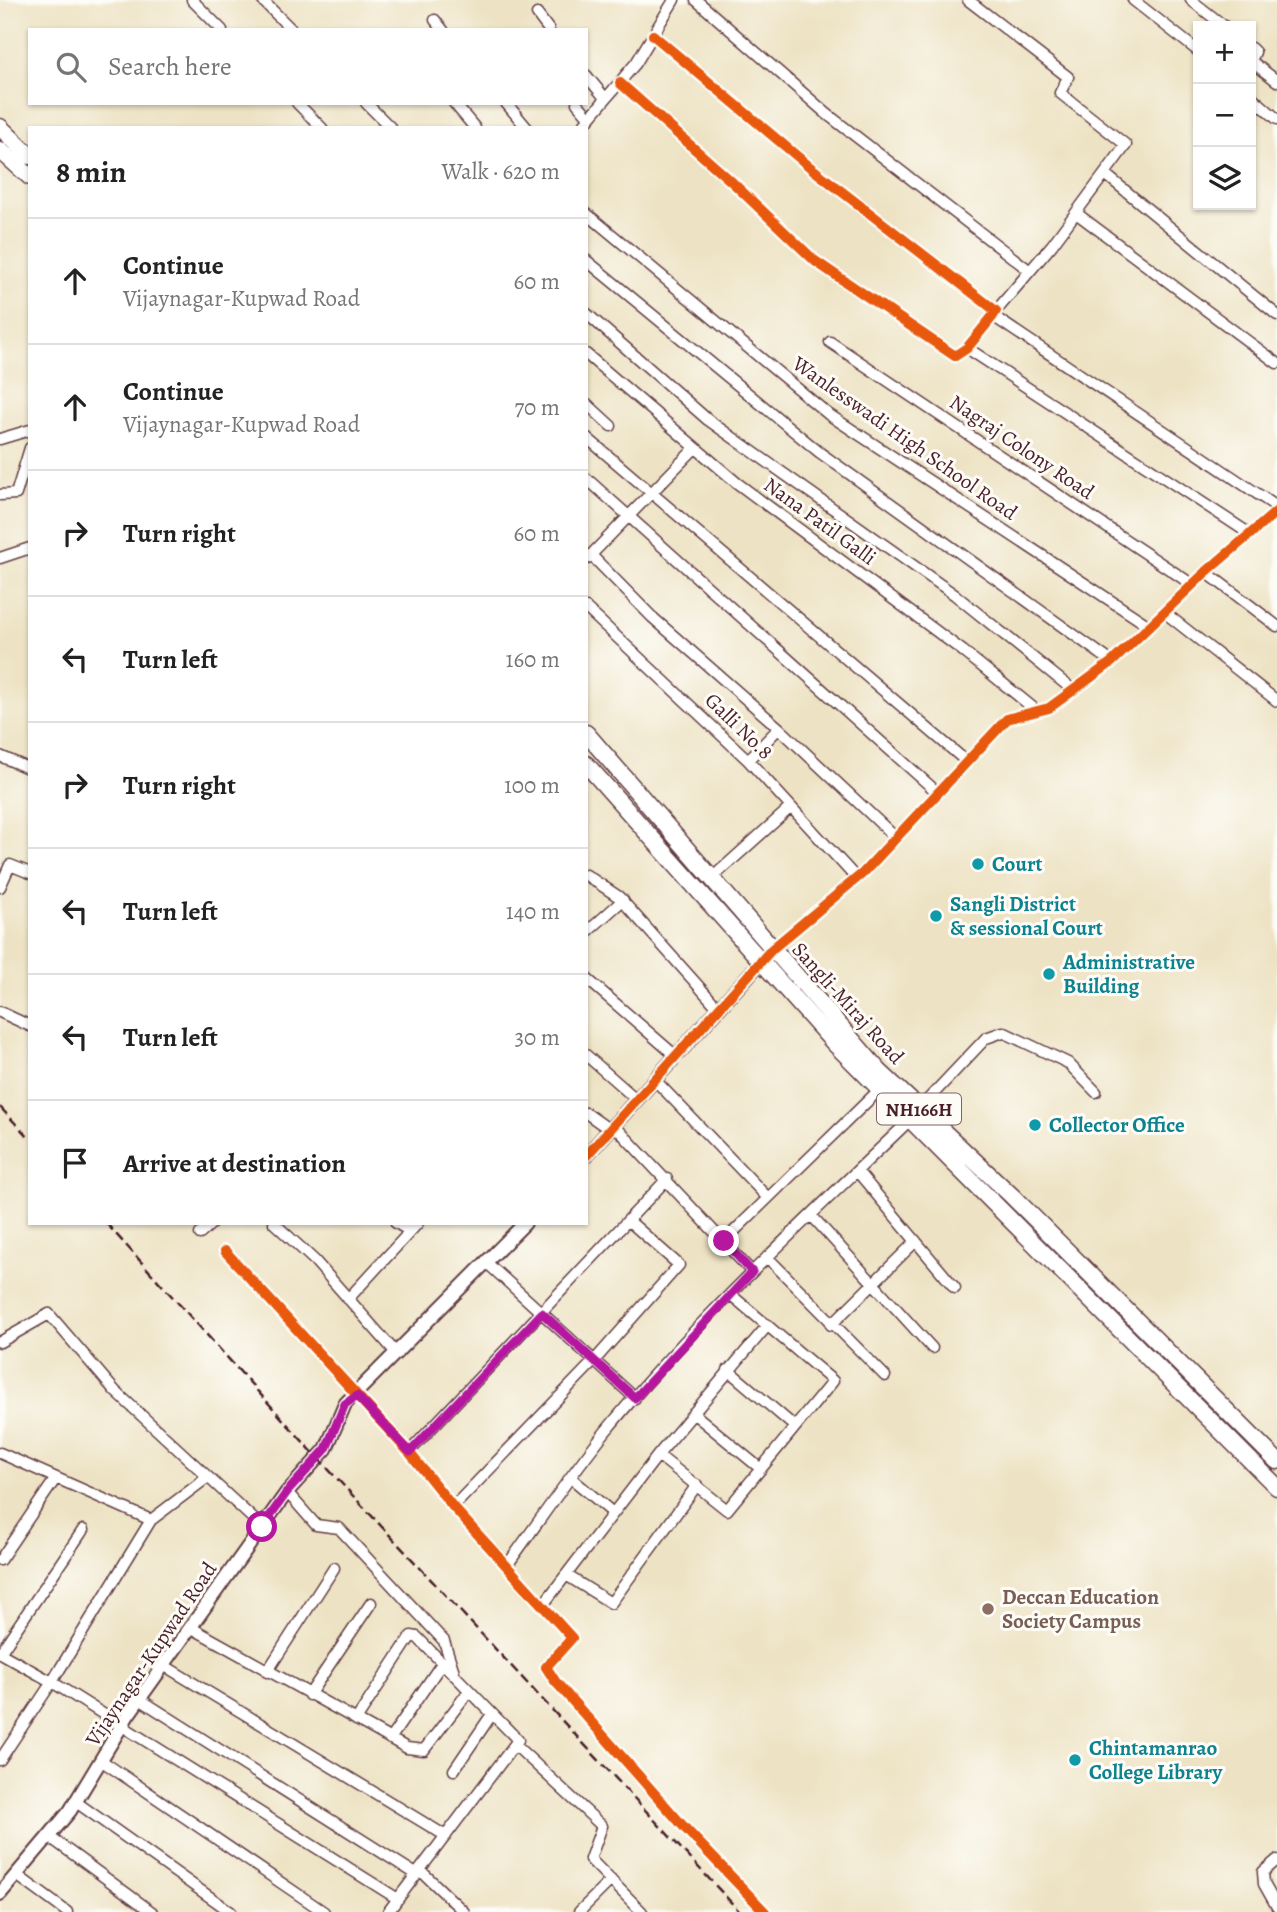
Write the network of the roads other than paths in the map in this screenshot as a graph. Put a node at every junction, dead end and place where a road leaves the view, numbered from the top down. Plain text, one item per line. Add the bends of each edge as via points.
1 (192, 0) edge
2 (262, 0) edge
3 (674, 0) edge
4 (696, 0) edge
5 (968, 0) edge
6 (1133, 0) edge
7 (1191, 0) edge
8 (537, 15) dead end
9 (435, 20) dead end
10 (1218, 21) edge
11 (220, 28) edge
12 (290, 28) edge
13 (441, 28) edge
14 (548, 28) edge
15 (653, 35) junction
16 (1193, 47) edge
17 (1256, 65) edge
18 (588, 77) edge
19 (1277, 81) edge
20 (620, 83) junction
21 (606, 98) junction
22 (1256, 100) edge
23 (299, 105) edge
24 (368, 105) edge
25 (456, 105) edge
26 (508, 105) edge
27 (579, 105) edge
28 (589, 117) junction
29 (1277, 119) edge
30 (320, 126) edge
31 (389, 126) edge
32 (473, 126) edge
33 (525, 126) edge
34 (582, 126) edge
35 (0, 127) edge
36 (0, 150) edge
37 (28, 154) edge
38 (1105, 174) junction
39 (28, 175) edge
40 (1076, 213) junction
41 (588, 215) edge
42 (588, 262) edge
43 (1030, 271) junction
44 (995, 314) junction
45 (588, 315) edge
46 (1277, 315) edge
47 (830, 342) dead end
48 (967, 348) junction
49 (588, 356) edge
50 (1277, 363) edge
51 (588, 405) edge
52 (611, 426) dead end
53 (28, 431) edge
54 (0, 439) edge
55 (588, 439) edge
56 (695, 448) junction
57 (28, 455) edge
58 (588, 480) edge
59 (650, 494) junction
60 (0, 495) edge
61 (1277, 509) edge
62 (630, 514) junction
63 (1250, 534) junction
64 (28, 549) edge
65 (589, 557) edge
66 (0, 558) edge
67 (1206, 572) junction
68 (1193, 584) junction
69 (588, 610) edge
70 (1164, 612) junction
71 (1149, 626) junction
72 (1277, 626) edge
73 (1112, 662) junction
74 (1073, 690) junction
75 (1277, 701) edge
76 (1037, 711) junction
77 (779, 729) junction
78 (588, 735) edge
79 (0, 756) edge
80 (748, 760) junction
81 (967, 762) junction
82 (588, 766) edge
83 (28, 768) edge
84 (938, 793) junction
85 (791, 807) junction
86 (896, 838) junction
87 (28, 872) edge
88 (588, 876) edge
89 (712, 878) junction
90 (857, 879) junction
91 (0, 887) edge
92 (622, 900) junction
93 (588, 931) edge
94 (767, 956) junction
95 (588, 980) edge
96 (719, 1009) junction
97 (0, 1012) edge
98 (28, 1025) edge
99 (588, 1057) edge
100 (677, 1057) junction
101 (655, 1080) junction
102 (879, 1090) junction
103 (1096, 1092) dead end
104 (637, 1100) junction
105 (588, 1114) edge
106 (914, 1114) junction
107 (612, 1128) junction
108 (588, 1154) edge
109 (856, 1171) junction
110 (667, 1179) junction
111 (768, 1198) junction
112 (811, 1215) junction
113 (629, 1221) junction
114 (210, 1225) edge
115 (278, 1225) edge
116 (523, 1225) edge
117 (414, 1227) edge
118 (200, 1234) dead end
119 (724, 1241) junction
120 (916, 1241) junction
121 (225, 1251) dead end
122 (767, 1257) junction
123 (487, 1263) junction
124 (752, 1272) junction
125 (873, 1284) junction
126 (955, 1288) dead end
127 (730, 1294) junction
128 (348, 1298) junction
129 (542, 1313) junction
130 (768, 1325) junction
131 (831, 1325) junction
132 (0, 1342) edge
133 (932, 1348) dead end
134 (397, 1354) junction
135 (594, 1361) junction
136 (728, 1370) junction
137 (885, 1376) dead end
138 (357, 1396) junction
139 (635, 1398) junction
140 (693, 1413) junction
141 (794, 1426) junction
142 (410, 1452) junction
143 (0, 1454) edge
144 (658, 1455) junction
145 (1277, 1461) edge
146 (761, 1469) junction
147 (208, 1476) junction
148 (56, 1478) junction
149 (571, 1478) junction
150 (697, 1485) junction
151 (1277, 1487) edge
152 (287, 1492) junction
153 (453, 1507) junction
154 (613, 1513) junction
155 (151, 1520) junction
156 (262, 1527) junction
157 (83, 1530) dead end
158 (0, 1560) edge
159 (508, 1564) junction
160 (334, 1568) dead end
161 (566, 1575) junction
162 (371, 1604) dead end
163 (544, 1605) junction
164 (190, 1627) junction
165 (0, 1653) edge
166 (442, 1663) junction
167 (164, 1666) junction
168 (267, 1672) junction
169 (455, 1676) junction
170 (51, 1682) junction
171 (470, 1691) junction
172 (309, 1695) junction
173 (141, 1700) junction
174 (492, 1714) junction
175 (356, 1720) junction
176 (120, 1726) junction
177 (390, 1739) junction
178 (515, 1745) junction
179 (0, 1760) edge
180 (102, 1761) junction
181 (454, 1770) dead end
182 (76, 1802) junction
183 (446, 1836) junction
184 (51, 1838) junction
185 (1277, 1860) edge
186 (418, 1872) junction
187 (18, 1876) junction
188 (611, 1880) junction
189 (2, 1888) edge
190 (398, 1899) junction
191 (1277, 1908) edge
192 (67, 1912) edge
193 (152, 1912) edge
194 (231, 1912) edge
195 (324, 1912) edge
196 (388, 1912) edge
197 (464, 1912) edge
198 (579, 1912) edge
199 (642, 1912) edge
200 (765, 1912) edge

1 - 11 street
2 - 12 street
3 - 15 street
4 - 43 street via 827,114
5 - 38 street via 1068,77 1060,93 1126,145
6 - 16 street
7 - 10 street
8 - 14 street
9 - 13 street
15 - 20 street
15 - 44 street
17 - 19 street
18 - 21 street
20 - 21 street
20 - 48 street via 815,261 955,356
21 - 28 street
22 - 29 street
23 - 30 street
24 - 31 street
25 - 32 street
26 - 33 street
27 - 28 street
28 - 34 street
35 - 37 highway
36 - 39 highway
38 - 40 street
38 - 46 street
40 - 43 street
40 - 50 street
41 - 71 street, Wanlesswadi High School Road via 828,414
42 - 73 street via 819,452
43 - 44 street
44 - 48 street
44 - 61 street
45 - 74 street via 708,420 955,595
47 - 68 street, Nagraj Colony Road
48 - 63 street
49 - 56 street, Nana Patil Galli
51 - 52 street
53 - 54 street
55 - 59 street
56 - 59 street
56 - 76 street, Nana Patil Galli
57 - 60 street via 16,494
58 - 62 street
59 - 62 street
59 - 81 street
61 - 63 street
62 - 65 street
62 - 84 street
63 - 67 street
64 - 66 street
65 - 77 street
67 - 68 street
67 - 72 street
68 - 70 street
69 - 80 street, Galli No.8
70 - 71 street
70 - 75 street
71 - 73 street
73 - 74 street
74 - 76 street
76 - 81 street via 1007,719
77 - 80 street
77 - 86 street
78 - 89 highway, Sangli-Miraj Road / NH166H
79 - 83 street
80 - 85 street, Galli No.8
81 - 84 street
82 - 94 highway, Sangli-Miraj Road
84 - 86 street
85 - 89 street
85 - 90 street, Galli No.8
86 - 90 street
87 - 91 street via 10,865
88 - 92 street
89 - 94 highway, Sangli-Miraj Road / NH166H
90 - 94 street
92 - 93 street
92 - 96 street
94 - 96 street
94 - 102 highway, Sangli-Miraj Road
94 - 106 highway, Sangli-Miraj Road / NH166H via 879,1071
95 - 100 street
96 - 100 street
97 - 98 street
99 - 104 street
100 - 101 street
101 - 104 street
101 - 111 street
102 - 106 highway, Sangli-Miraj Road
102 - 111 street
103 - 106 street via 1068,1063 1003,1032 986,1038
104 - 107 street
105 - 107 street
106 - 109 street
106 - 145 highway, Sangli-Miraj Road / NH166H via 1012,1196
106 - 151 highway, Sangli-Miraj Road
107 - 108 street
107 - 110 street
109 - 112 street
109 - 120 street
110 - 113 street
110 - 119 street
111 - 119 street
112 - 122 street
112 - 125 street
113 - 129 street
113 - 135 street via 680,1265
114 - 118 street
115 - 128 street
116 - 123 street
117 - 128 street
119 - 124 street
120 - 125 street
120 - 126 street
121 - 138 street
122 - 124 street
122 - 131 street
123 - 129 street
123 - 134 street
124 - 127 street
125 - 131 street
125 - 133 street
127 - 130 street
127 - 139 street
128 - 134 street
129 - 135 street
129 - 142 street
130 - 136 street
130 - 141 street via 834,1381
131 - 137 street
132 - 147 street via 49,1314 115,1391
134 - 138 street
135 - 139 street
135 - 153 street
136 - 140 street
136 - 141 street
138 - 142 street
138 - 152 street, Vijaynagar-Kupwad Road via 345,1404 326,1449
139 - 149 street
140 - 144 street
140 - 146 street
141 - 146 street
142 - 153 street
143 - 148 street
144 - 150 street
144 - 154 street
146 - 150 street via 727,1510
147 - 155 street
147 - 156 street
148 - 155 street
148 - 158 street
149 - 154 street
149 - 159 street
150 - 161 street via 611,1602
152 - 156 street, Vijaynagar-Kupwad Road
152 - 169 street via 316,1525 339,1528 444,1641
153 - 159 street
154 - 161 street
155 - 170 street
156 - 164 street, Vijaynagar-Kupwad Road
157 - 165 street
159 - 163 street
160 - 168 street
161 - 163 street
162 - 172 street
163 - 200 street via 572,1638 546,1667 555,1681
164 - 167 street, Vijaynagar-Kupwad Road
164 - 168 street
165 - 170 street
166 - 169 street
166 - 175 street via 411,1636
166 - 177 street
167 - 173 street, Vijaynagar-Kupwad Road
167 - 183 street
168 - 172 street
169 - 171 street
170 - 176 street
170 - 179 street
171 - 174 street
171 - 177 street via 424,1749 407,1748
172 - 175 street
173 - 176 street, Vijaynagar-Kupwad Road
173 - 186 street
174 - 178 street via 519,1740
174 - 181 street
175 - 177 street
176 - 180 street, Vijaynagar-Kupwad Road
176 - 190 street
178 - 183 street
178 - 188 street via 601,1826 590,1859
180 - 182 street, Vijaynagar-Kupwad Road
180 - 195 street
182 - 184 street, Vijaynagar-Kupwad Road
182 - 194 street
183 - 186 street
184 - 187 street, Vijaynagar-Kupwad Road
184 - 193 street
185 - 191 street via 1263,1872
186 - 190 street
186 - 197 street
187 - 189 street, Vijaynagar-Kupwad Road
187 - 192 street
188 - 198 street
188 - 199 street
190 - 196 street

